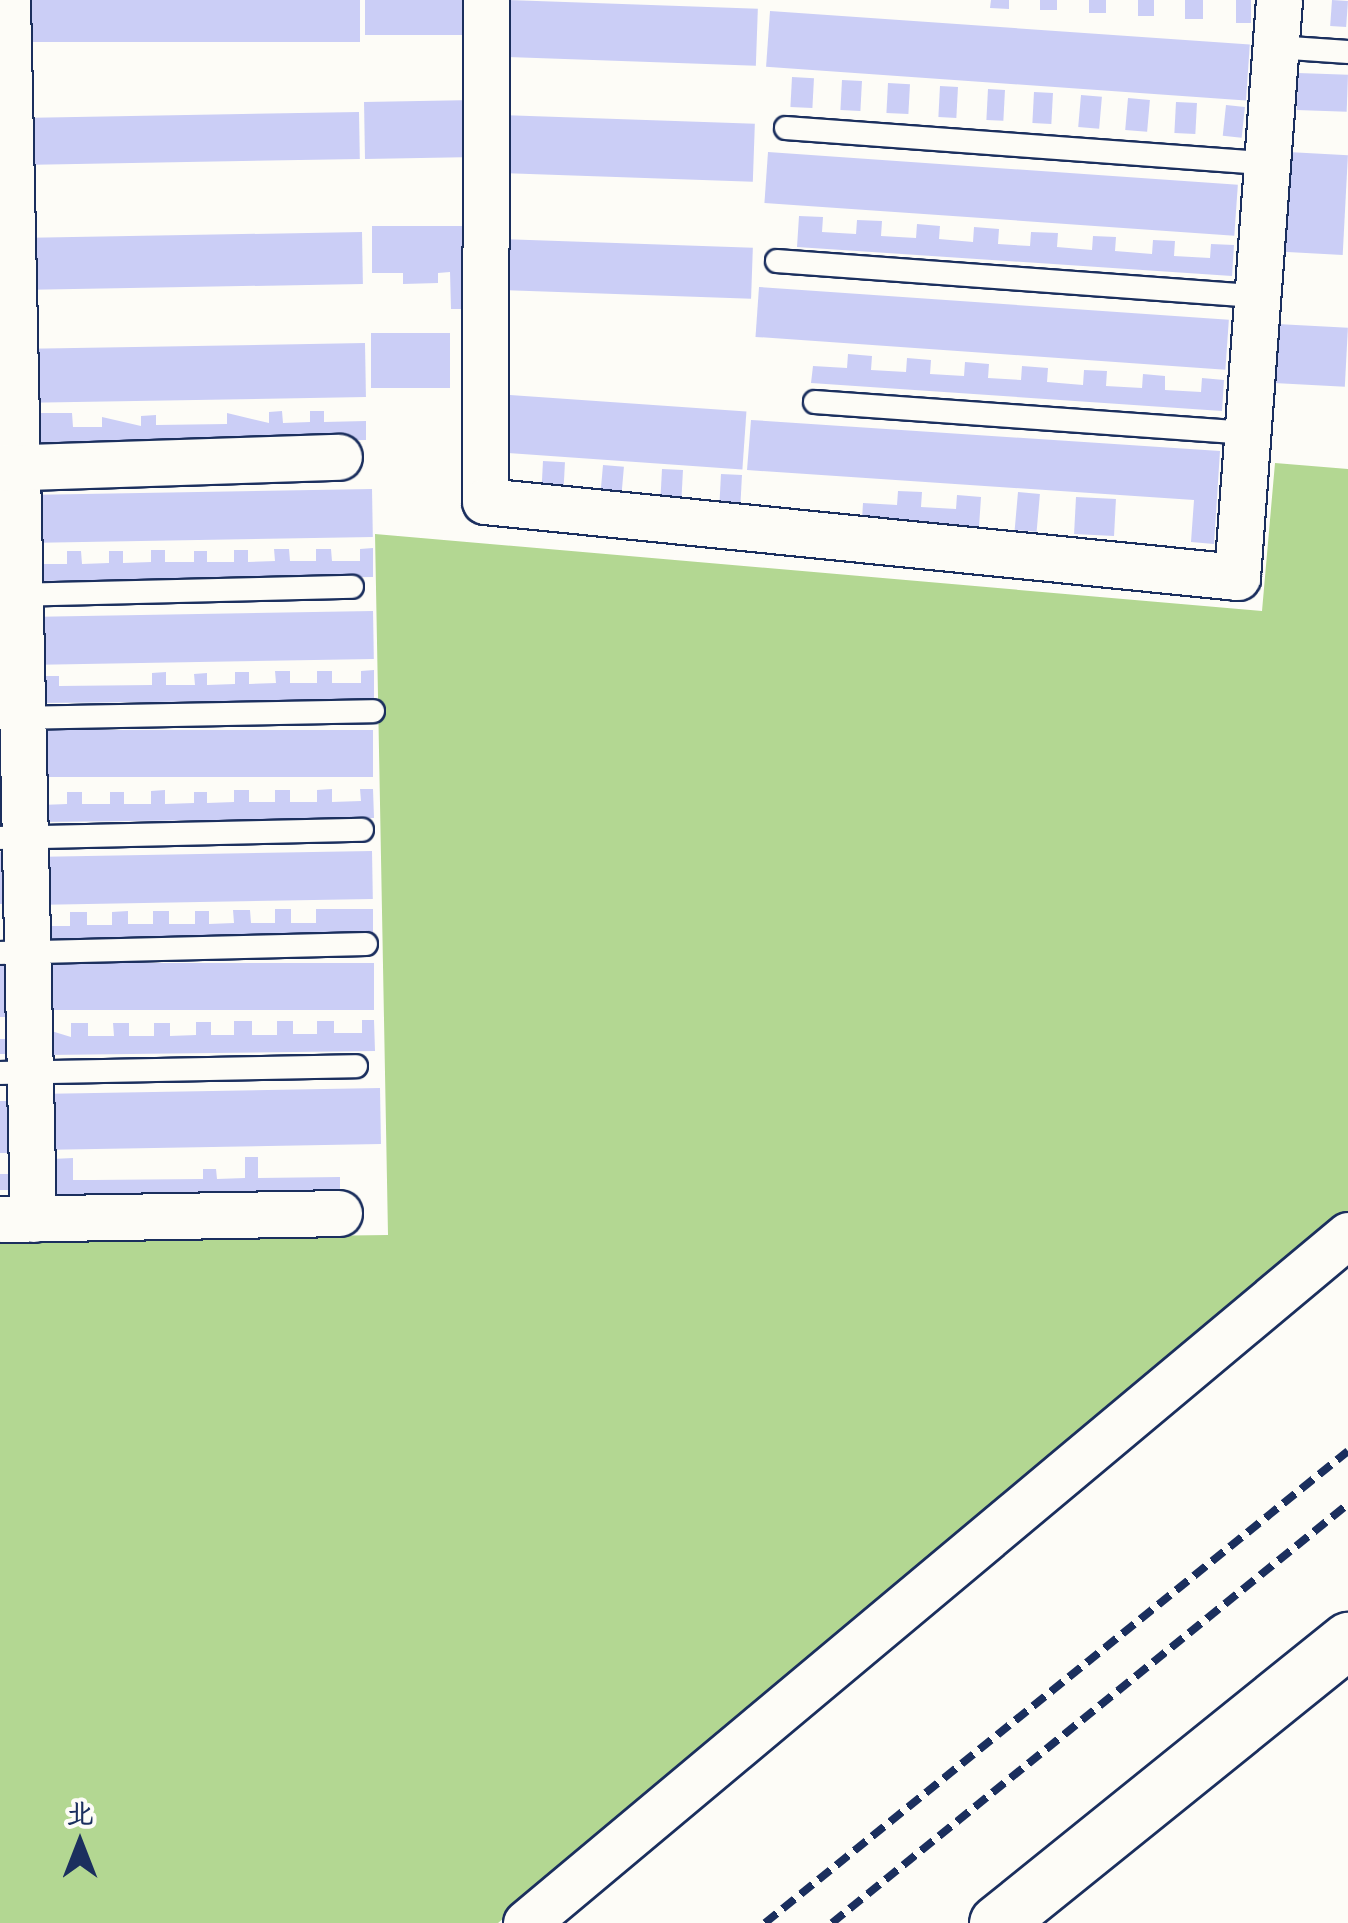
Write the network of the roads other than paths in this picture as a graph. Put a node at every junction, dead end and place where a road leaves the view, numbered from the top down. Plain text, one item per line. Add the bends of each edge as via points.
1 (7, 0) edge
2 (486, 0) edge
3 (1279, 0) edge
4 (1276, 47) junction
5 (1348, 52) edge
6 (786, 128) dead end
7 (1268, 163) junction
8 (777, 260) dead end
9 (1258, 296) junction
10 (816, 402) dead end
11 (1248, 434) junction
12 (340, 457) dead end
13 (8, 468) edge
14 (352, 587) dead end
15 (10, 595) edge
16 (373, 712) dead end
17 (11, 718) edge
18 (362, 830) dead end
19 (12, 838) edge
20 (366, 944) dead end
21 (14, 953) edge
22 (356, 1066) dead end
23 (15, 1072) edge
24 (340, 1213) dead end
25 (16, 1219) edge
26 (1348, 1235) edge
27 (1348, 1640) edge
28 (526, 1923) edge
29 (997, 1923) edge

1 - 13 street
2 - 11 street via 485,501 1238,577
3 - 4 street
4 - 5 lane
4 - 7 street
6 - 7 lane
7 - 9 street
8 - 9 lane
9 - 11 street
10 - 11 lane
12 - 13 street
13 - 15 street
14 - 15 lane
15 - 17 street
16 - 17 lane
17 - 19 street
18 - 19 lane
19 - 21 street
20 - 21 lane
21 - 23 street
22 - 23 lane
23 - 25 street
24 - 25 street
26 - 28 street
27 - 29 street

